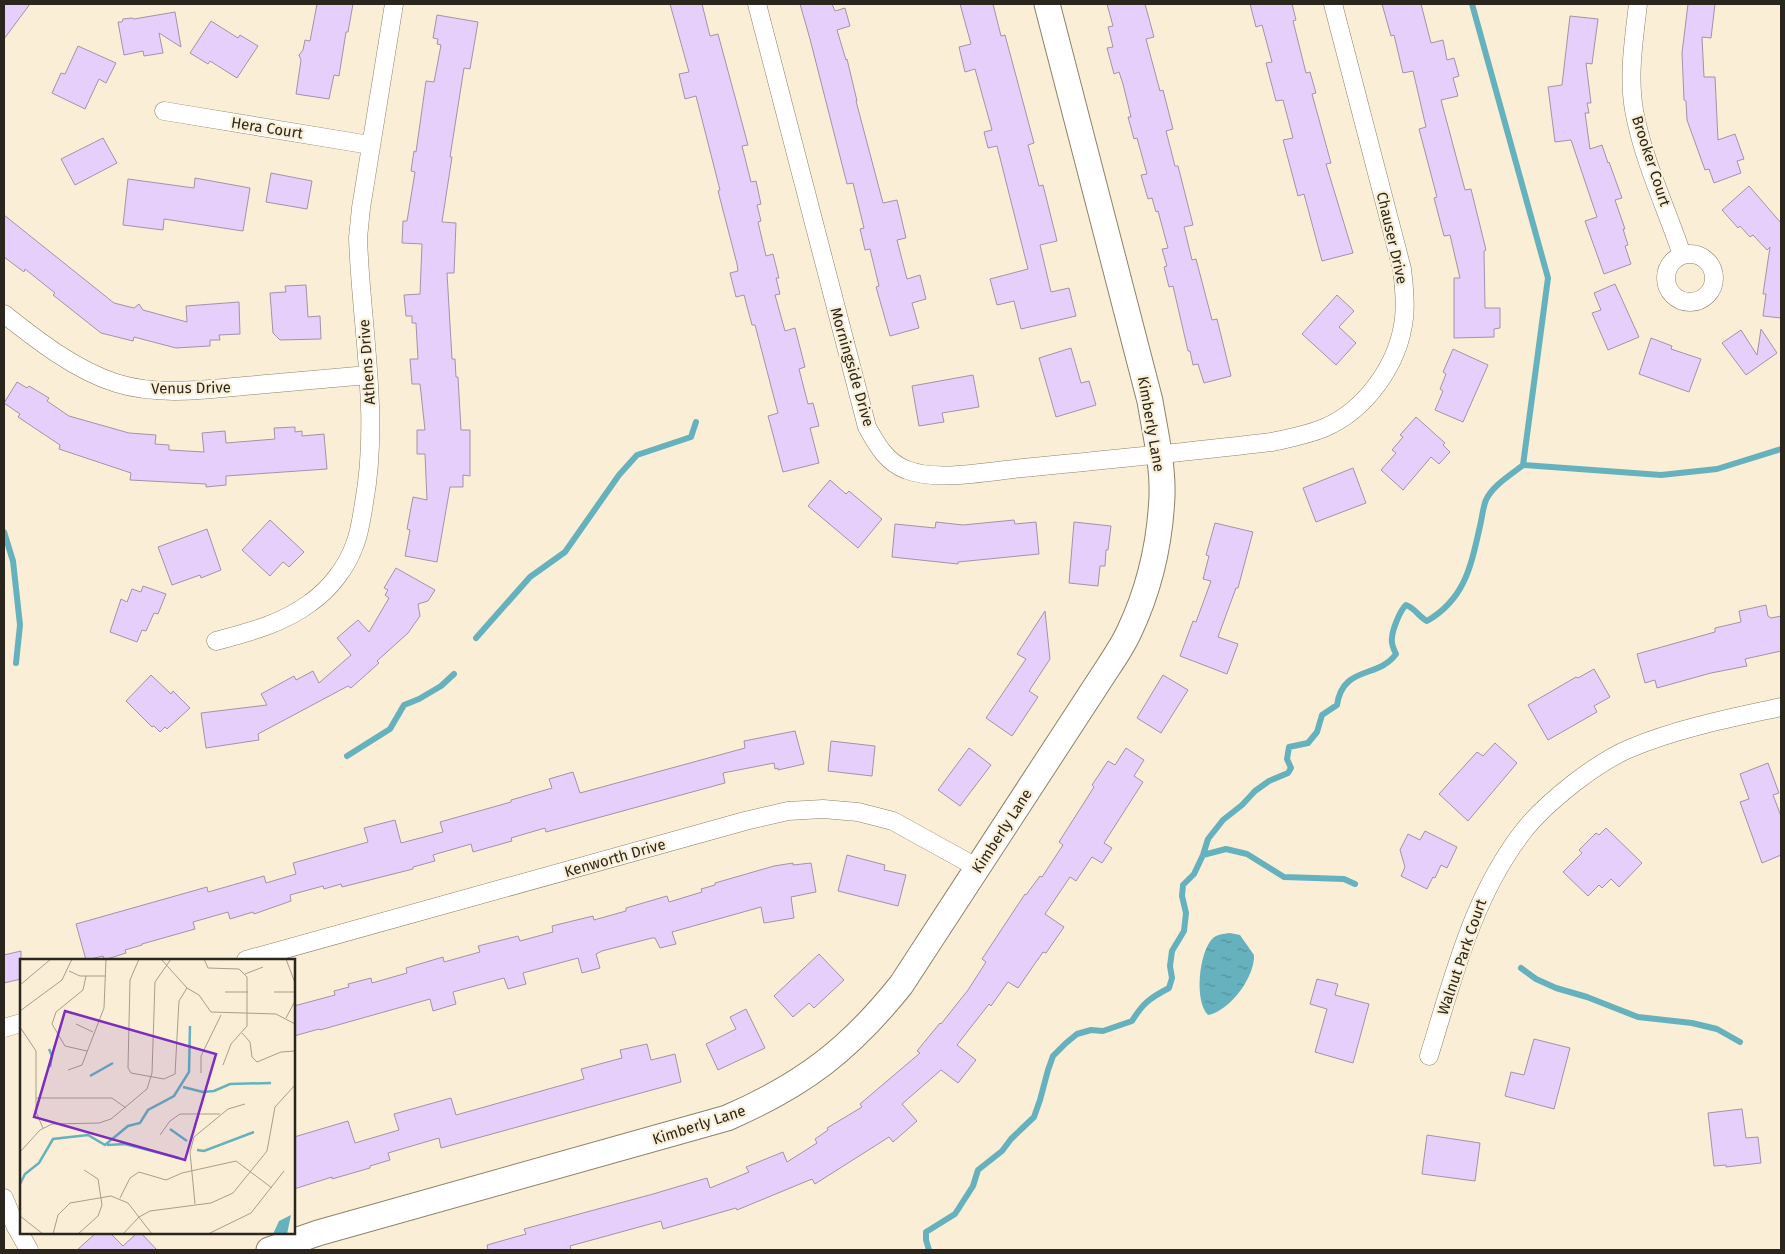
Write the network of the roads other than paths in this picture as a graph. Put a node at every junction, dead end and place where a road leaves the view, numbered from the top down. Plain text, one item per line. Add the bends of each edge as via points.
1 (394, 4) edge
2 (757, 4) edge
3 (1047, 4) edge
4 (1333, 4) edge
5 (1638, 4) edge
6 (164, 111) dead end
7 (370, 145) junction
8 (1682, 255) dead end
9 (4, 314) edge
10 (368, 375) junction
11 (1159, 454) junction
12 (216, 641) dead end
13 (1781, 707) edge
14 (978, 868) junction
15 (250, 959) edge
16 (20, 1023) edge
17 (4, 1028) edge
18 (1429, 1056) dead end
19 (4, 1198) edge
20 (20, 1234) edge
21 (20, 1234) edge
22 (29, 1250) edge
23 (269, 1250) edge

1 - 7 street, Athens Drive
2 - 11 street, Morningside Drive via 859,399 879,448 892,462 925,476
3 - 11 street, Kimberly Lane via 1150,401
4 - 11 street, Chauser Drive via 1402,269 1405,298 1399,344 1375,388 1345,416 1325,428 1272,442
5 - 8 street, Brooker Court via 1632,66 1634,110
6 - 7 street, Hera Court
7 - 10 street, Athens Drive via 358,238
9 - 10 street, Venus Drive via 74,363 116,383 140,388 169,391
10 - 12 street, Athens Drive via 371,424 368,475 362,518 355,544 344,566 311,603 287,618
11 - 14 street, Kimberly Lane via 1162,495 1158,532 1143,599 1107,669
13 - 18 street, Walnut Park Court via 1669,734 1629,748 1589,772 1553,800 1522,832 1496,871 1478,907
14 - 15 street, Kenworth Drive via 893,821 858,812 788,811
14 - 23 street, Kimberly Lane via 901,985 878,1013 851,1042 823,1064 763,1103 718,1121 352,1223
16 - 17 street
19 - 20 street
21 - 22 street

